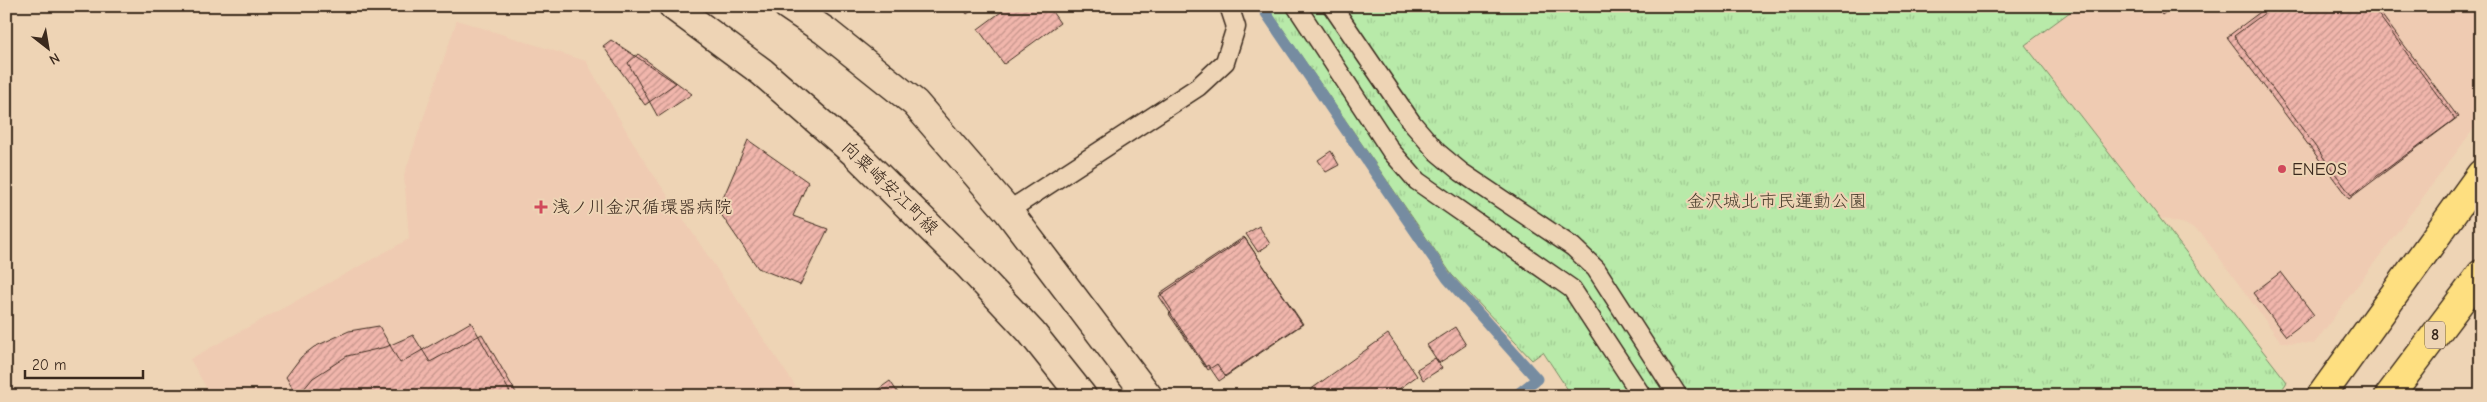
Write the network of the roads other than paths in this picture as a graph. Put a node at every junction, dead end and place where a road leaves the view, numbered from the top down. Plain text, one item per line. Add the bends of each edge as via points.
1 (673, 6) edge
2 (788, 6) edge
3 (1229, 6) edge
4 (1296, 6) edge
5 (1332, 6) edge
6 (2481, 174) edge
7 (1008, 211) junction
8 (2481, 274) edge
9 (1082, 396) edge
10 (1148, 396) edge
11 (1642, 396) edge
12 (1678, 396) edge
13 (2321, 396) edge
14 (2389, 396) edge

1 - 9 main road, 向粟崎安江町線 via 762,72 857,155 1031,332
2 - 7 main road via 915,103
3 - 7 lane via 1236,27 1225,62 1198,86
4 - 11 lane via 1390,151 1416,181 1572,289
5 - 12 lane via 1412,123 1437,152 1461,172 1573,247 1596,269
6 - 13 highway
7 - 10 main road
8 - 14 highway, 8

